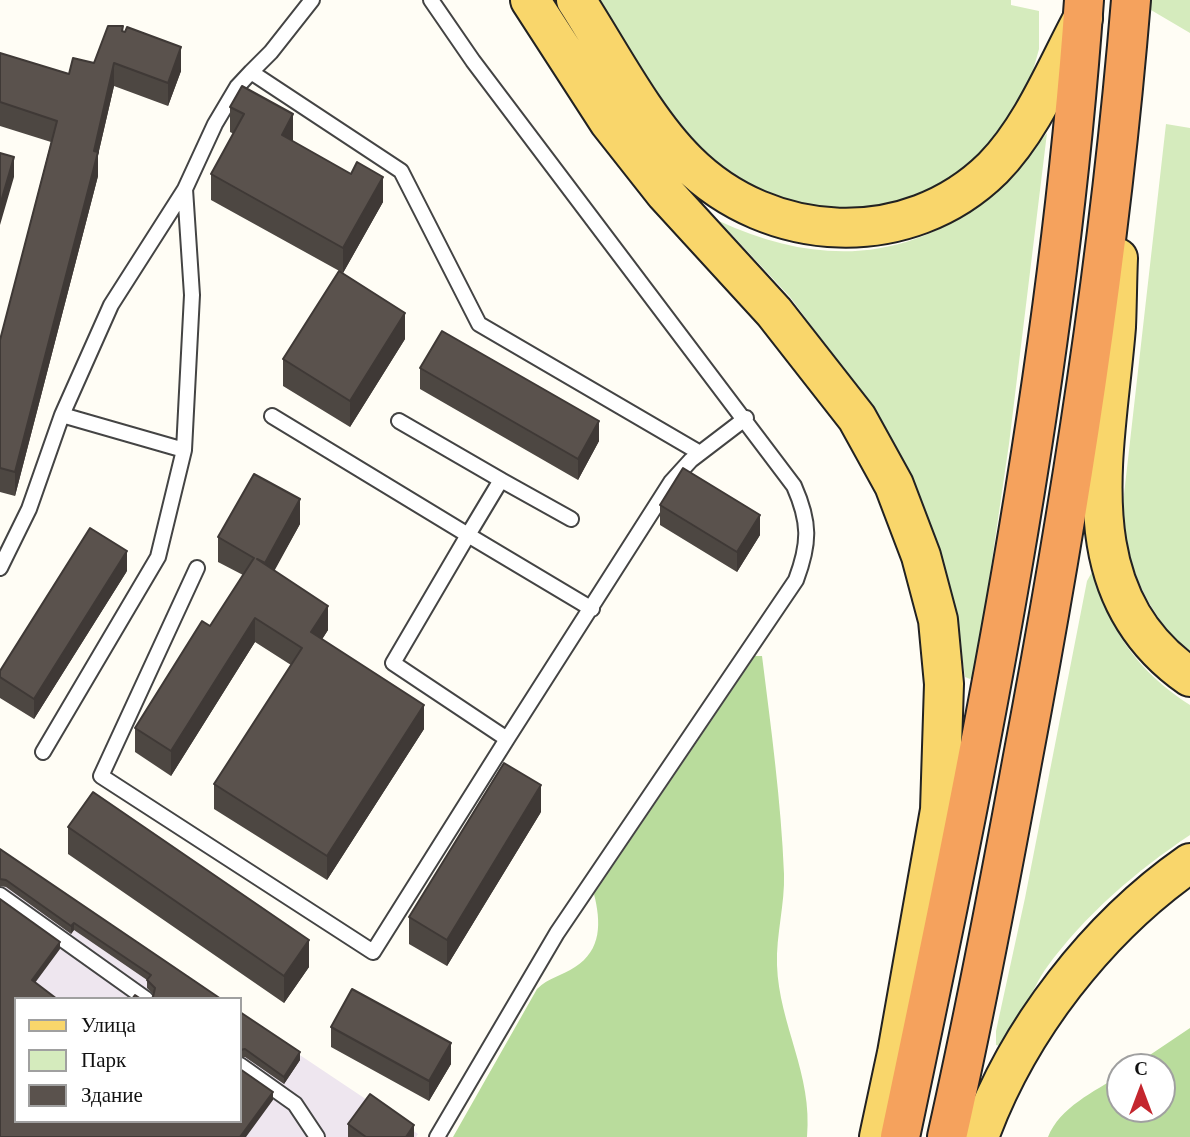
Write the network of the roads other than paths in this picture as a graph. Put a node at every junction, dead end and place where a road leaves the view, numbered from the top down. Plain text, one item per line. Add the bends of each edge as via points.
1 (312, 0) edge
2 (431, 0) edge
3 (530, 0) edge
4 (576, 0) edge
5 (1131, 0) edge
6 (1083, 9) edge
7 (1126, 56) junction
8 (251, 72) junction
9 (185, 189) junction
10 (62, 415) junction
11 (272, 416) dead end
12 (746, 418) junction
13 (399, 421) dead end
14 (184, 450) junction
15 (700, 453) junction
16 (501, 480) junction
17 (571, 519) dead end
18 (468, 535) junction
19 (0, 568) edge
20 (197, 568) dead end
21 (592, 609) junction
22 (1190, 677) edge
23 (508, 739) junction
24 (43, 752) dead end
25 (1190, 863) edge
26 (0, 895) edge
27 (143, 997) edge
28 (242, 1066) edge
29 (317, 1137) edge
30 (438, 1137) edge
31 (879, 1137) edge
32 (900, 1137) edge
33 (947, 1137) edge
34 (979, 1137) edge

1 - 8 lane
2 - 12 lane
3 - 31 main road via 609,122 665,193 774,312 857,418 894,485 921,556 938,620 944,684 940,810
4 - 6 main road via 686,162 732,198 762,212 800,225 837,230 900,221 935,207 976,182 1015,142
5 - 7 highway
6 - 32 highway via 1031,453
7 - 22 main road via 1116,327 1102,441 1101,518 1112,569 1136,620 1174,666
7 - 33 highway via 1098,317 1071,492 976,1006
8 - 9 lane via 215,124
8 - 15 lane via 401,171 479,324
9 - 10 lane via 111,304
9 - 14 lane via 192,295
10 - 14 lane
10 - 19 lane via 29,509
11 - 18 lane
12 - 15 lane
12 - 30 lane via 801,501 807,552 796,580 556,933
13 - 16 lane
14 - 24 lane via 158,557
15 - 21 lane via 671,482
16 - 17 lane
16 - 18 lane
18 - 21 lane
18 - 23 lane via 393,663
20 - 23 lane via 101,776 373,952
21 - 23 lane
25 - 34 main road via 1128,914 1057,996 1007,1076
26 - 27 lane
28 - 29 lane via 295,1104

